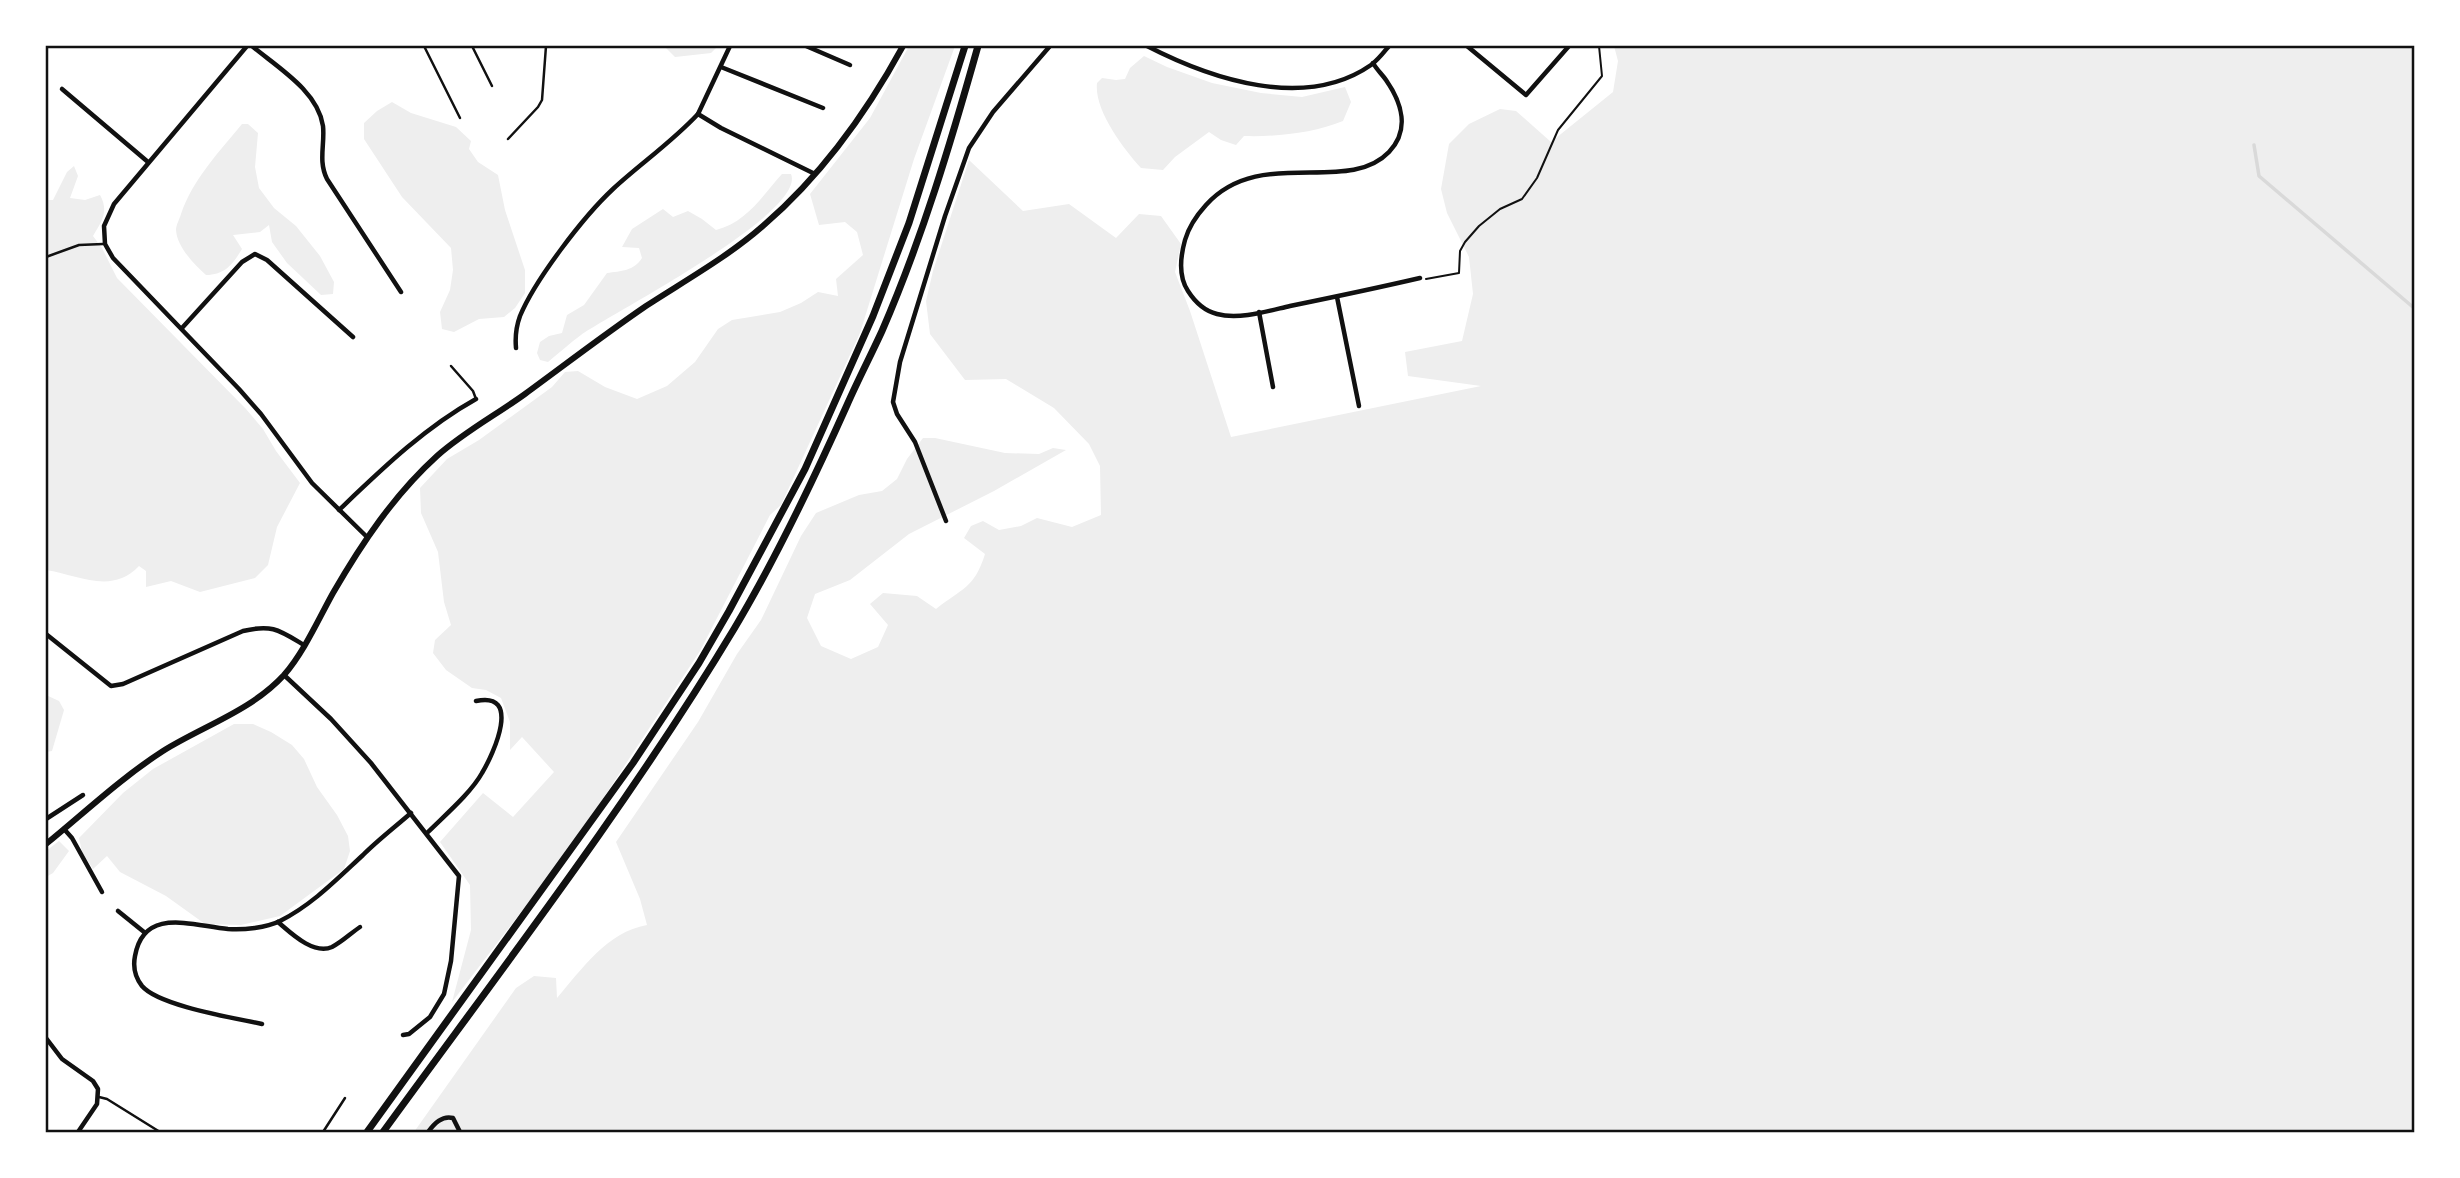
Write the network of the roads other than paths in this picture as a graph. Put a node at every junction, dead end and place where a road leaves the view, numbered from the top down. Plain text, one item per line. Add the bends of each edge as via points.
1 (247, 46) edge
2 (253, 46) edge
3 (424, 46) edge
4 (472, 46) edge
5 (546, 46) edge
6 (730, 46) edge
7 (806, 46) edge
8 (902, 46) edge
9 (964, 46) edge
10 (978, 46) edge
11 (1050, 46) edge
12 (1147, 46) edge
13 (1390, 46) edge
14 (1466, 46) edge
15 (1569, 46) edge
16 (1373, 63) junction
17 (850, 65) dead end
18 (721, 67) junction
19 (492, 86) dead end
20 (62, 89) dead end
21 (823, 108) dead end
22 (698, 114) junction
23 (460, 118) dead end
24 (508, 139) dead end
25 (148, 162) junction
26 (815, 174) junction
27 (106, 244) junction
28 (46, 257) edge
29 (1420, 278) road end
30 (401, 292) dead end
31 (1338, 297) junction
32 (1259, 312) junction
33 (182, 328) junction
34 (353, 337) dead end
35 (516, 348) dead end
36 (451, 366) dead end
37 (1273, 387) dead end
38 (477, 399) joint
39 (1359, 406) dead end
40 (339, 510) junction
41 (946, 521) dead end
42 (367, 537) junction
43 (46, 634) edge
44 (304, 645) junction
45 (284, 675) junction
46 (476, 701) dead end
47 (83, 795) dead end
48 (411, 813) junction
49 (46, 819) edge
50 (64, 828) junction
51 (427, 833) junction
52 (46, 844) edge
53 (102, 892) dead end
54 (118, 911) dead end
55 (278, 922) junction
56 (360, 927) dead end
57 (144, 933) junction
58 (262, 1024) dead end
59 (403, 1035) dead end
60 (46, 1038) edge
61 (99, 1097) junction
62 (345, 1098) dead end
63 (78, 1132) edge
64 (160, 1132) edge
65 (323, 1132) edge
66 (367, 1132) edge
67 (383, 1132) edge
68 (428, 1132) edge
69 (460, 1132) edge

1 - 25 street
2 - 30 street via 313,100 323,127 323,170
3 - 23 lane
4 - 19 lane
5 - 24 lane via 542,100
6 - 18 street
7 - 17 street
8 - 26 street via 864,110
9 - 66 main road via 909,223 873,316 805,470 748,576 699,663 633,763
10 - 67 main road via 917,241 882,329 763,578 621,804
11 - 41 street via 993,112 969,148 897,375 893,402 897,414 915,442
12 - 16 street via 1213,73 1285,88 1330,83
13 - 16 street
14 - 15 street via 1526,95
16 - 32 street via 1395,94 1403,122 1398,140 1387,154 1350,171 1243,179 1219,192 1188,229 1180,270 1198,303 1217,314
18 - 21 street
18 - 22 street
20 - 25 street
22 - 26 street
22 - 35 street via 611,191 582,224 524,308 517,325
25 - 27 street via 108,214
26 - 42 street via 747,239 456,441 401,493
27 - 28 lane via 79,245
27 - 33 street via 123,270
29 - 31 street
31 - 32 street
31 - 39 street
32 - 37 street
33 - 34 street via 242,262 255,254
33 - 40 street via 261,414 299,467
36 - 38 lane
38 - 40 street via 420,436
40 - 42 street
42 - 44 street
43 - 44 street via 111,686 261,627 273,628
44 - 45 street
45 - 48 street via 331,719
45 - 50 street via 242,709 159,753
46 - 51 street via 490,699 501,709 499,733 482,774
47 - 49 street
48 - 51 street
48 - 55 street via 322,893
50 - 52 street
50 - 53 street
51 - 59 street via 459,876 451,961 438,1006 421,1025
54 - 57 street
55 - 56 street via 304,942 324,949
55 - 57 street via 237,930 171,923
57 - 58 street via 134,964 143,987 188,1007
60 - 61 street via 62,1059 93,1081
61 - 63 street
61 - 64 lane
62 - 65 lane
68 - 69 street via 449,1117

